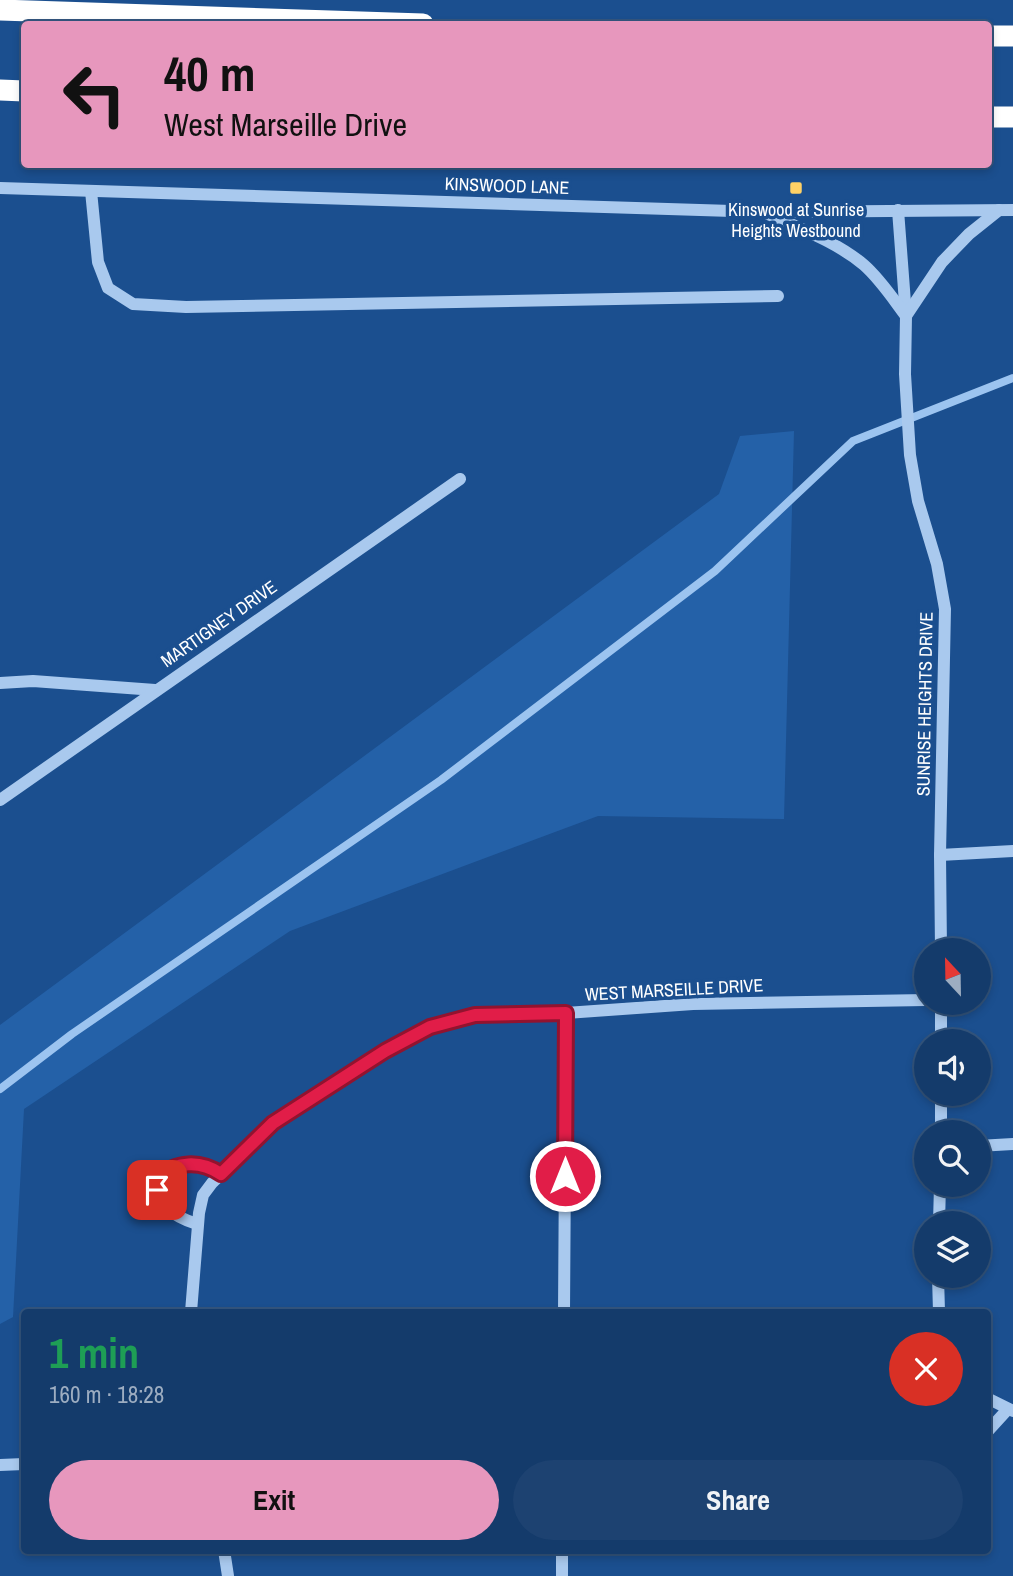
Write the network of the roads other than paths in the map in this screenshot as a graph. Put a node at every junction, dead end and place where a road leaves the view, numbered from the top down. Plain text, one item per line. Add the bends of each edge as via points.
1 (0, 10) edge
2 (332, 21) edge
3 (992, 36) edge
4 (1013, 36) edge
5 (0, 90) edge
6 (21, 91) edge
7 (992, 117) edge
8 (1013, 117) edge
9 (0, 188) edge
10 (91, 191) junction
11 (898, 210) junction
12 (999, 210) junction
13 (1013, 210) edge
14 (766, 212) junction
15 (778, 296) dead end
16 (906, 316) junction
17 (460, 479) dead end
18 (0, 682) edge
19 (155, 690) junction
20 (0, 800) edge
21 (1013, 851) edge
22 (940, 855) junction
23 (941, 938) edge
24 (914, 1000) edge
25 (566, 1013) junction
26 (1013, 1144) edge
27 (991, 1145) edge
28 (221, 1174) junction
29 (197, 1224) junction
30 (938, 1288) edge
31 (191, 1309) edge
32 (564, 1309) edge
33 (939, 1309) edge
34 (991, 1400) edge
35 (1011, 1410) edge
36 (991, 1428) edge
37 (21, 1464) edge
38 (0, 1465) edge
39 (225, 1554) edge
40 (562, 1554) edge
41 (228, 1576) edge
42 (562, 1576) edge

1 - 2 highway
3 - 4 highway
5 - 6 highway
7 - 8 highway
9 - 10 street, KINSWOOD LANE
10 - 14 street, KINSWOOD LANE
10 - 15 street via 98,262 108,288 133,304 200,307
11 - 12 street, KINSWOOD LANE
11 - 14 street, KINSWOOD LANE
11 - 16 street, SUNRISE HEIGHTS DRIVE
12 - 13 street, KINSWOOD LANE
12 - 16 street via 942,262
14 - 16 street via 844,250 866,266
16 - 22 street, SUNRISE HEIGHTS DRIVE via 911,455 945,609
17 - 19 street, MARTIGNEY DRIVE
18 - 19 street
19 - 20 street, MARTIGNEY DRIVE
21 - 22 street
22 - 23 street, SUNRISE HEIGHTS DRIVE
24 - 25 street, WEST MARSEILLE DRIVE via 693,1004
25 - 28 street, WEST MARSEILLE DRIVE via 475,1015 430,1027 273,1123
25 - 32 street
26 - 27 street
28 - 29 street, WEST MARSEILLE DRIVE via 203,1195
28 - 29 street via 209,1166 181,1164 158,1178 162,1203 180,1219
29 - 31 street
30 - 33 street
34 - 35 street
35 - 36 street
37 - 38 street
39 - 41 street
40 - 42 street

